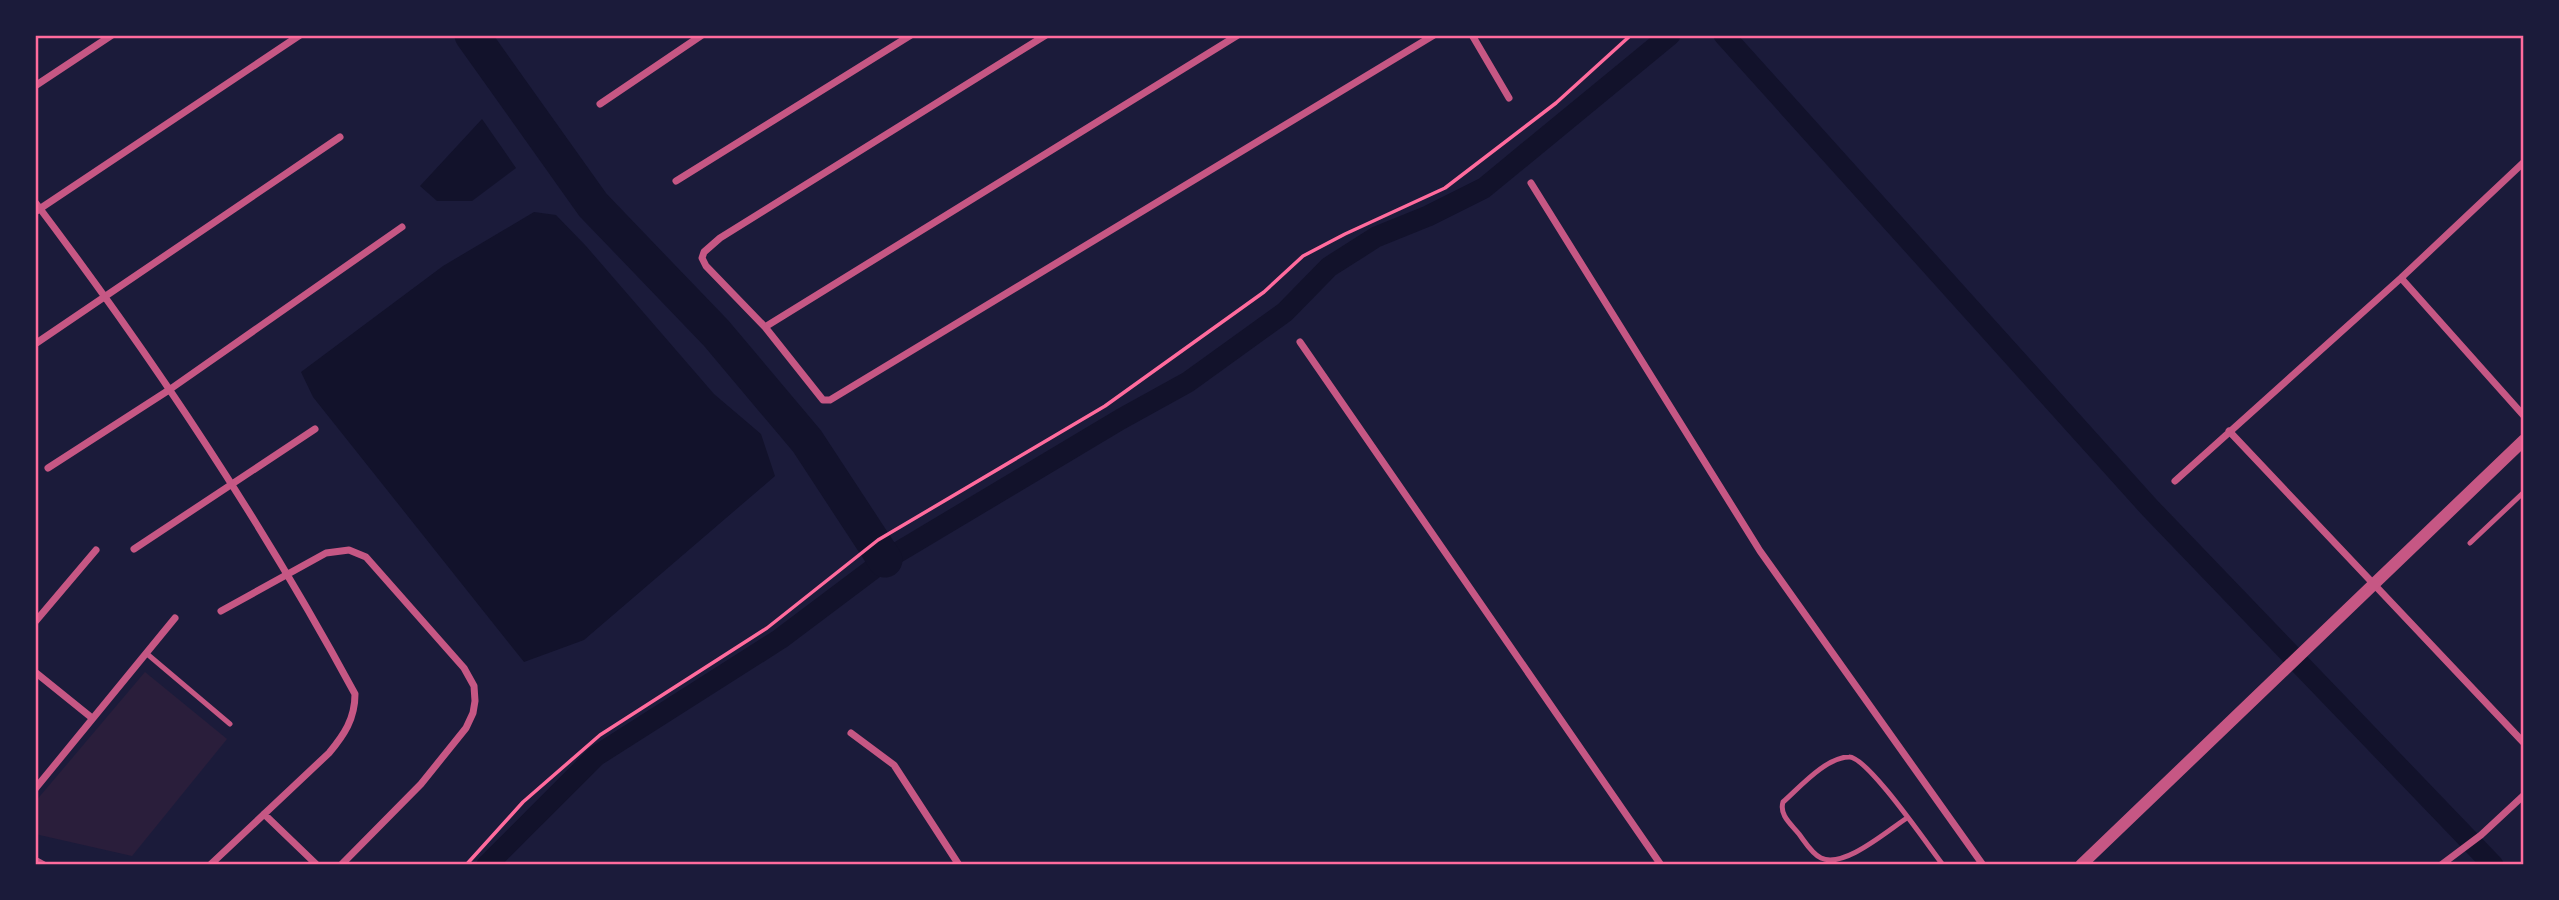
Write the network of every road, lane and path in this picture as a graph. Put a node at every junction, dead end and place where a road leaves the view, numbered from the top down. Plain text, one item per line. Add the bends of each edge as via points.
1 (112, 35) edge
2 (300, 35) edge
3 (702, 35) edge
4 (911, 35) edge
5 (1046, 35) edge
6 (1238, 35) edge
7 (1434, 35) edge
8 (1472, 35) edge
9 (1631, 35) edge
10 (35, 86) edge
11 (1509, 98) dead end
12 (600, 104) dead end
13 (340, 137) dead end
14 (2524, 162) edge
15 (676, 181) dead end
16 (1531, 183) dead end
17 (37, 207) edge
18 (402, 227) dead end
19 (2401, 278) junction
20 (106, 295) junction
21 (765, 327) junction
22 (1300, 342) dead end
23 (35, 344) edge
24 (169, 390) junction
25 (2524, 416) edge
26 (315, 429) dead end
27 (2229, 431) junction
28 (2521, 448) edge
29 (48, 468) dead end
30 (2175, 481) dead end
31 (233, 485) junction
32 (2524, 492) edge
33 (2470, 543) dead end
34 (134, 549) dead end
35 (96, 550) dead end
36 (288, 575) junction
37 (2374, 584) junction
38 (221, 611) dead end
39 (175, 618) dead end
40 (35, 622) edge
41 (145, 653) junction
42 (35, 672) edge
43 (92, 718) junction
44 (230, 724) dead end
45 (851, 733) dead end
46 (2524, 743) edge
47 (35, 789) edge
48 (2524, 795) edge
49 (264, 814) junction
50 (1907, 818) junction
51 (35, 860) edge
52 (44, 865) edge
53 (210, 865) edge
54 (317, 865) edge
55 (341, 865) edge
56 (466, 865) edge
57 (959, 865) edge
58 (1661, 865) edge
59 (1943, 865) edge
60 (1983, 865) edge
61 (2081, 865) edge
62 (2441, 865) edge

1 - 10 street
2 - 17 street
3 - 12 street
4 - 15 street
5 - 21 street via 710,245 702,258 706,266
6 - 21 street
7 - 21 street via 830,400 819,397
8 - 11 street
9 - 56 path via 1556,103 1445,188 1303,256 1264,292 1105,406 878,540 767,628 600,735 523,803
13 - 20 street
14 - 19 street
16 - 60 street via 1760,551
17 - 20 street
18 - 24 street
19 - 25 street
19 - 27 street
20 - 23 street
20 - 24 street
22 - 58 street
24 - 29 street
24 - 31 street
26 - 31 street
27 - 30 street
27 - 37 street
28 - 37 street
31 - 34 street
31 - 36 street
32 - 33 lane
35 - 40 street
36 - 38 street
36 - 49 street via 355,694 355,706 343,736 329,753
36 - 55 street via 326,553 349,550 366,557 464,668 474,686 473,713 466,729 421,784
37 - 46 street
37 - 61 street
39 - 41 street
41 - 43 street
41 - 44 lane
42 - 43 street
43 - 47 street
45 - 57 street via 894,765
48 - 62 street
49 - 53 street
49 - 54 street
50 - 50 lane via 1871,770 1848,756 1817,772 1781,808 1815,854 1827,860 1855,853
50 - 59 lane
51 - 52 street

